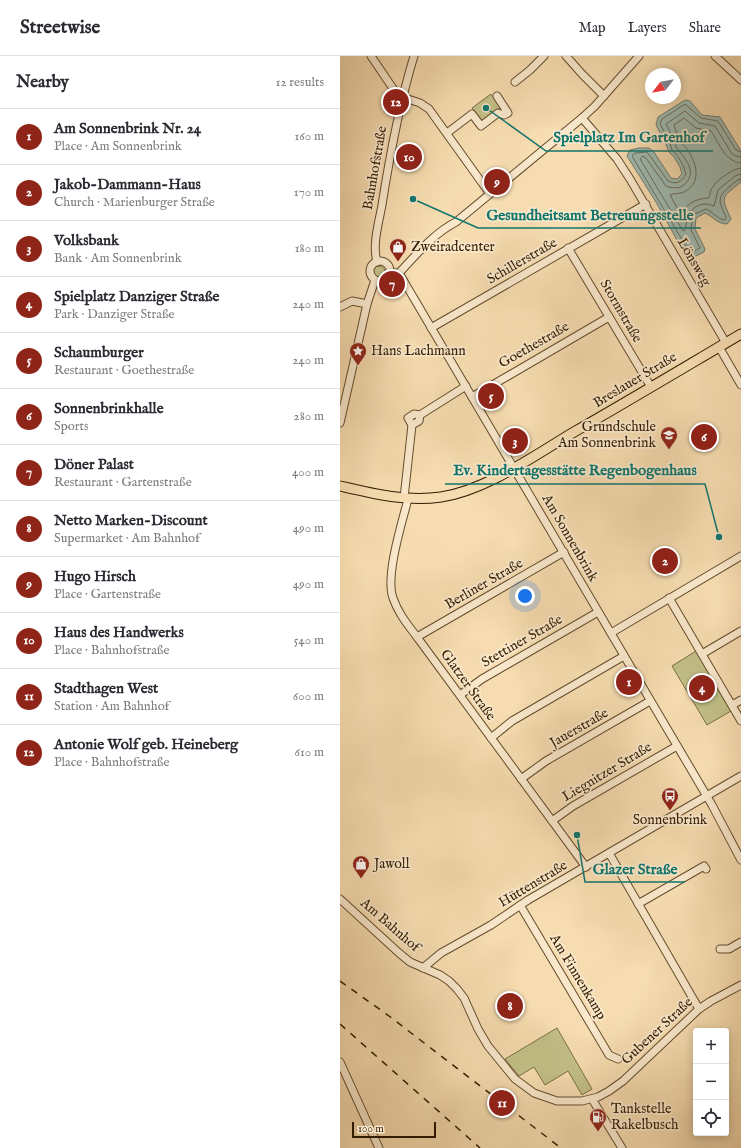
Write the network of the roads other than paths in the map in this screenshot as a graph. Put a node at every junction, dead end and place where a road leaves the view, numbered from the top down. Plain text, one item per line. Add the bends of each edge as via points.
1 (371, 56) edge
2 (414, 56) edge
3 (544, 56) edge
4 (566, 56) edge
5 (639, 56) edge
6 (715, 56) edge
7 (741, 80) edge
8 (515, 82) dead end
9 (497, 96) dead end
10 (604, 96) junction
11 (402, 97) junction
12 (582, 118) junction
13 (446, 133) junction
14 (490, 194) junction
15 (646, 204) junction
16 (568, 248) junction
17 (377, 262) junction
18 (389, 273) junction
19 (400, 273) junction
20 (375, 280) junction
21 (367, 304) junction
22 (340, 307) edge
23 (609, 317) junction
24 (432, 328) junction
25 (741, 334) edge
26 (723, 345) junction
27 (741, 385) edge
28 (466, 386) junction
29 (651, 387) junction
30 (472, 397) junction
31 (340, 423) edge
32 (514, 468) junction
33 (340, 486) edge
34 (406, 498) junction
35 (564, 552) junction
36 (741, 556) edge
37 (670, 598) junction
38 (598, 612) junction
39 (741, 631) edge
40 (611, 633) junction
41 (417, 638) junction
42 (702, 654) junction
43 (624, 656) junction
44 (460, 695) junction
45 (741, 700) edge
46 (650, 701) junction
47 (732, 706) junction
48 (741, 721) edge
49 (491, 738) junction
50 (677, 746) junction
51 (741, 776) edge
52 (521, 779) junction
53 (707, 796) junction
54 (552, 821) junction
55 (609, 853) junction
56 (741, 860) edge
57 (586, 867) junction
58 (706, 870) dead end
59 (340, 899) edge
60 (638, 904) junction
61 (520, 905) junction
62 (741, 942) edge
63 (720, 949) dead end
64 (424, 968) junction
65 (741, 985) edge
66 (699, 1009) junction
67 (618, 1059) dead end
68 (340, 1062) edge
69 (592, 1099) junction
70 (379, 1148) edge
71 (622, 1148) edge

1 - 11 street via 396,93
2 - 11 street, Bahnhofstraße
3 - 8 street
4 - 10 street
5 - 10 street
6 - 7 street
9 - 13 street via 508,112 504,115 498,113 481,126 472,114
10 - 12 street
11 - 13 street via 429,109
11 - 17 street, Bahnhofstraße via 376,242
12 - 14 street
12 - 15 street, Lönsweg via 617,159
13 - 14 street
14 - 19 street via 433,239
15 - 16 street, Schillerstraße
15 - 26 street, Lönsweg
16 - 23 street, Stormstraße
16 - 24 street, Schillerstraße
17 - 18 street via 386,264
17 - 20 street via 370,268 370,275
18 - 19 street
18 - 20 street via 384,280
19 - 24 street, Am Sonnenbrink
20 - 21 street
21 - 22 street via 349,302
21 - 31 street
23 - 29 street, Stormstraße
23 - 30 street, Goethestraße
24 - 28 street, Am Sonnenbrink
25 - 26 main road, Breslauer Straße
26 - 27 street, Lönsweg
26 - 29 main road, Breslauer Straße
28 - 30 street, Am Sonnenbrink
28 - 34 street, Glatzer Straße via 420,415 419,421 412,425
29 - 32 main road, Breslauer Straße
30 - 32 street, Am Sonnenbrink
32 - 34 main road, Breslauer Straße via 460,493 441,497
32 - 35 street, Am Sonnenbrink
33 - 34 main road, Breslauer Straße
34 - 41 street, Glatzer Straße via 391,586 397,607
35 - 38 street, Am Sonnenbrink
35 - 41 street, Berliner Straße
36 - 37 street
37 - 40 street
37 - 42 street
38 - 40 street, Am Sonnenbrink
38 - 44 street, Stettiner Straße via 482,679
39 - 42 street
40 - 43 street, Am Sonnenbrink
41 - 44 street, Glatzer Straße
42 - 47 street
43 - 46 street, Am Sonnenbrink
43 - 49 street via 512,721
44 - 49 street, Glatzer Straße
45 - 47 street
46 - 50 street, Am Sonnenbrink
46 - 52 street, Jauerstraße
47 - 48 street
49 - 52 street, Glatzer Straße
50 - 53 street, Am Sonnenbrink
50 - 54 street, Liegnitzer Straße via 573,806
51 - 53 street, Hüttenstraße
52 - 54 street, Glatzer Straße
53 - 55 street, Hüttenstraße
53 - 56 street, Am Sonnenbrink
54 - 57 street, Glatzer Straße
55 - 57 street, Hüttenstraße
55 - 60 street
57 - 61 street, Hüttenstraße
58 - 60 street via 704,866
59 - 64 street, Am Bahnhof via 399,953 410,962
60 - 66 street
61 - 64 street, Hüttenstraße via 491,925 441,953
61 - 67 street, Am Finnenkamp via 609,1055
62 - 63 street via 728,949
64 - 69 street, Am Bahnhof via 445,978 457,989 468,1005 488,1046 524,1086 553,1100 575,1102
65 - 66 street, Gubener Straße
66 - 69 street, Gubener Straße via 623,1081
68 - 70 street
69 - 71 street

